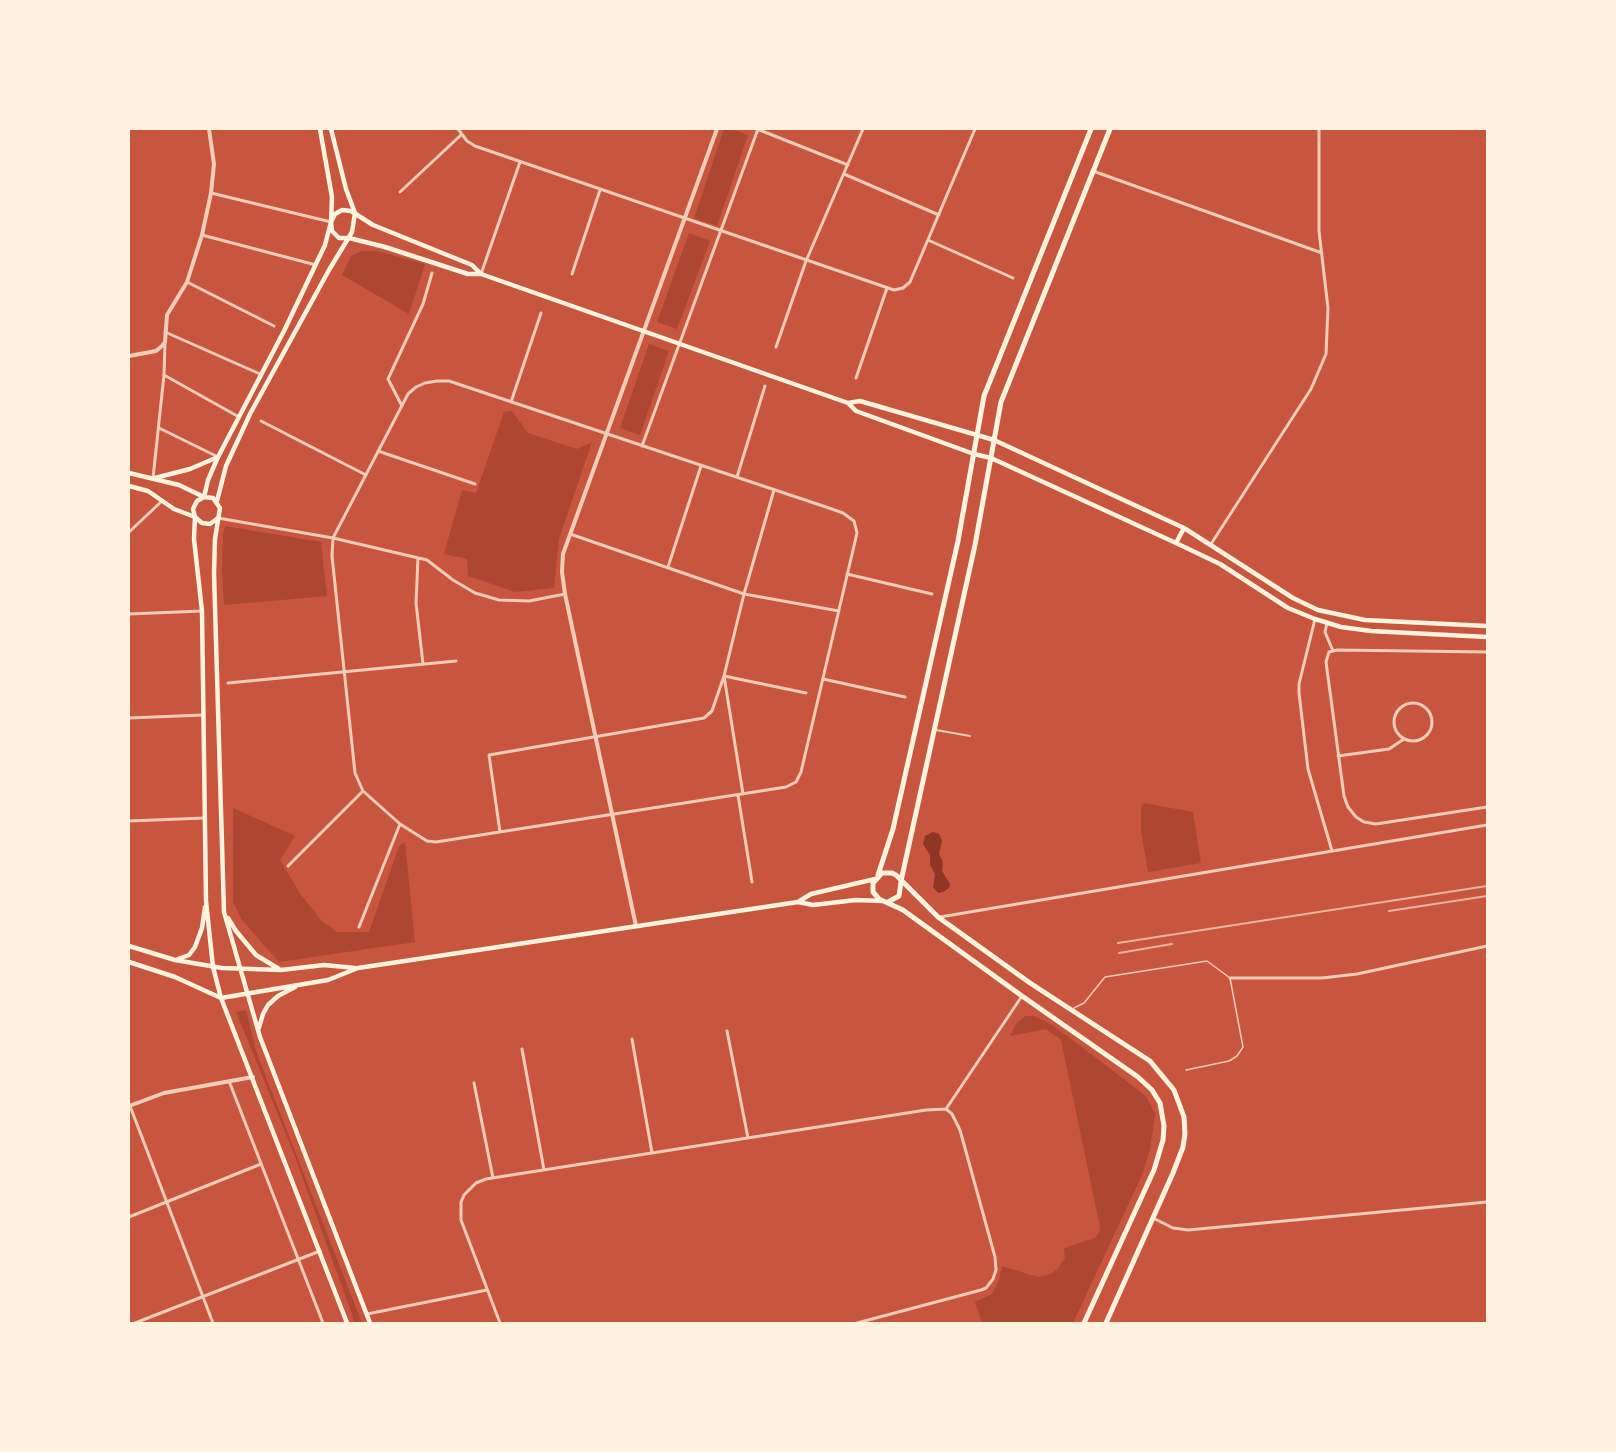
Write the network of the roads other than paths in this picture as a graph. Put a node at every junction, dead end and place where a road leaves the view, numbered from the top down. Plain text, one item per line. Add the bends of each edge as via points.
1 (209, 129) edge
2 (320, 129) edge
3 (331, 129) edge
4 (458, 129) edge
5 (717, 129) edge
6 (758, 129) edge
7 (863, 129) edge
8 (975, 129) edge
9 (1091, 129) edge
10 (1110, 129) edge
11 (1319, 129) edge
12 (461, 135) junction
13 (520, 162) junction
14 (848, 165) junction
15 (1093, 171) junction
16 (844, 174) junction
17 (600, 190) junction
18 (400, 192) dead end
19 (211, 194) junction
20 (355, 213) junction
21 (939, 215) junction
22 (685, 219) junction
23 (331, 222) junction
24 (722, 231) junction
25 (202, 235) junction
26 (349, 238) junction
27 (928, 240) junction
28 (1322, 253) junction
29 (806, 261) junction
30 (317, 265) junction
31 (432, 273) dead end
32 (481, 274) junction
33 (572, 274) dead end
34 (1013, 278) dead end
35 (187, 282) junction
36 (887, 288) junction
37 (541, 313) dead end
38 (274, 326) dead end
39 (645, 331) junction
40 (165, 332) junction
41 (165, 342) junction
42 (681, 344) junction
43 (776, 347) dead end
44 (129, 356) edge
45 (261, 374) junction
46 (164, 375) junction
47 (856, 378) dead end
48 (765, 386) dead end
49 (511, 402) junction
50 (848, 403) junction
51 (402, 406) junction
52 (239, 417) junction
53 (261, 421) dead end
54 (159, 428) junction
55 (607, 434) junction
56 (977, 436) junction
57 (994, 440) junction
58 (642, 446) junction
59 (378, 451) junction
60 (974, 454) junction
61 (218, 457) junction
62 (991, 458) junction
63 (701, 466) junction
64 (129, 473) edge
65 (366, 475) junction
66 (736, 477) junction
67 (153, 478) junction
68 (475, 484) dead end
69 (129, 486) edge
70 (774, 490) junction
71 (204, 497) junction
72 (164, 500) junction
73 (217, 501) junction
74 (195, 517) junction
75 (218, 518) junction
76 (1184, 528) junction
77 (129, 532) edge
78 (570, 534) junction
79 (333, 538) junction
80 (1176, 543) junction
81 (1211, 544) junction
82 (418, 558) junction
83 (668, 567) junction
84 (847, 574) junction
85 (566, 594) junction
86 (744, 594) junction
87 (932, 594) dead end
88 (202, 611) junction
89 (839, 611) junction
90 (1330, 613) junction
91 (129, 614) edge
92 (1315, 619) junction
93 (1327, 622) junction
94 (1487, 626) edge
95 (1487, 637) edge
96 (1333, 651) junction
97 (1487, 652) edge
98 (456, 660) dead end
99 (423, 664) junction
100 (344, 672) junction
101 (724, 676) junction
102 (823, 679) junction
103 (228, 683) dead end
104 (806, 693) dead end
105 (905, 697) dead end
106 (203, 715) junction
107 (129, 718) edge
108 (933, 729) junction
109 (970, 736) dead end
110 (595, 737) junction
111 (1404, 739) junction
112 (1338, 756) junction
113 (363, 791) junction
114 (741, 794) junction
115 (1487, 807) edge
116 (611, 815) junction
117 (205, 818) junction
118 (129, 821) edge
119 (400, 824) junction
120 (1487, 825) edge
121 (500, 832) junction
122 (1332, 851) junction
123 (288, 866) dead end
124 (876, 877) junction
125 (752, 882) dead end
126 (901, 882) junction
127 (206, 901) junction
128 (798, 902) junction
129 (885, 902) junction
130 (224, 912) junction
131 (938, 917) junction
132 (636, 926) junction
133 (359, 927) dead end
134 (129, 946) edge
135 (1487, 946) edge
136 (175, 960) junction
137 (129, 962) edge
138 (213, 967) junction
139 (241, 968) junction
140 (358, 968) junction
141 (281, 970) junction
142 (1230, 978) junction
143 (1030, 983) junction
144 (300, 984) junction
145 (248, 993) junction
146 (1022, 996) junction
147 (221, 998) junction
148 (1071, 1010) junction
149 (259, 1031) junction
150 (727, 1031) dead end
151 (632, 1039) dead end
152 (522, 1050) dead end
153 (1186, 1070) dead end
154 (253, 1077) junction
155 (229, 1082) junction
156 (474, 1083) dead end
157 (129, 1106) edge
158 (946, 1109) junction
159 (748, 1138) junction
160 (652, 1153) junction
161 (261, 1164) junction
162 (544, 1170) junction
163 (493, 1178) junction
164 (167, 1202) junction
165 (1487, 1202) edge
166 (129, 1217) edge
167 (1153, 1218) junction
168 (320, 1251) junction
169 (298, 1259) junction
170 (487, 1290) junction
171 (203, 1296) junction
172 (367, 1314) junction
173 (881, 1317) junction
174 (135, 1323) edge
175 (213, 1323) edge
176 (322, 1323) edge
177 (347, 1323) edge
178 (370, 1323) edge
179 (500, 1323) edge
180 (856, 1323) edge
181 (882, 1323) edge
182 (1084, 1323) edge
183 (1106, 1323) edge

1 - 19 street via 214,164
2 - 23 main road via 332,197
3 - 20 main road
4 - 12 street
5 - 22 street
6 - 14 street
6 - 24 street
7 - 14 street
8 - 21 street
9 - 56 main road via 984,396
10 - 15 main road
11 - 28 street
12 - 13 street via 475,146
12 - 18 street
13 - 17 street
13 - 32 street
14 - 16 street
15 - 28 street
15 - 57 main road via 1001,402
16 - 21 street
16 - 29 street
17 - 22 street
17 - 33 street
19 - 23 street
19 - 25 street
20 - 23 main road via 338,212
20 - 26 main road
20 - 32 main road via 373,225 472,265
21 - 27 street
22 - 24 street
22 - 39 street
23 - 26 main road via 335,235
23 - 30 main road
24 - 29 street
24 - 42 street
25 - 30 street
25 - 35 street
26 - 32 main road via 468,274
26 - 73 main road via 250,414 226,466
27 - 34 street
27 - 36 street via 907,286
28 - 81 street via 1328,321 1322,367
29 - 36 street
29 - 43 street
30 - 45 main road
31 - 51 street via 423,304 388,378
32 - 39 main road
35 - 38 street
35 - 40 street via 167,315
36 - 47 street
37 - 49 street
39 - 42 main road
39 - 55 street
40 - 41 street
40 - 45 street
41 - 44 street via 156,351
41 - 46 street
42 - 50 main road
42 - 58 street
45 - 52 main road
46 - 52 street
46 - 54 street
48 - 66 street
49 - 51 street via 448,381 425,382 408,394
49 - 55 street
50 - 56 main road via 860,401
50 - 60 main road via 856,411
51 - 59 street
52 - 61 main road
53 - 65 street
54 - 61 street
54 - 67 street
55 - 58 street
55 - 78 street
56 - 57 main road
56 - 60 main road
57 - 62 main road
57 - 76 main road
58 - 63 street
59 - 65 street
59 - 68 street
60 - 62 main road
60 - 124 main road via 893,829
61 - 67 main road
61 - 71 main road
62 - 80 main road
62 - 108 main road
63 - 66 street
63 - 83 street
64 - 67 main road
65 - 79 street
66 - 70 street
67 - 71 main road
69 - 72 main road via 148,490
70 - 84 street via 843,513 854,521 857,533
70 - 86 street
71 - 73 main road
71 - 74 main road via 194,505
72 - 74 main road
72 - 77 street
73 - 75 main road
74 - 75 main road via 206,524
74 - 88 main road
75 - 79 street
75 - 130 main road via 214,573
76 - 80 main road
76 - 81 main road
78 - 83 street
78 - 85 street via 563,554
79 - 82 street
79 - 100 street
80 - 92 main road via 1220,564 1288,608
81 - 90 main road via 1293,598
82 - 85 street via 427,560 475,593 499,600 529,601
82 - 99 street via 416,603
83 - 86 street
84 - 87 street
84 - 89 street
85 - 110 street
86 - 89 street
86 - 101 street
88 - 91 street
88 - 106 main road
89 - 102 street
90 - 93 main road
90 - 94 main road via 1365,620
92 - 93 main road
92 - 122 street via 1299,693 1308,769
93 - 95 main road via 1371,631
93 - 96 street via 1325,632
96 - 97 street
96 - 112 street via 1326,662
98 - 99 street
99 - 100 street
100 - 103 street
100 - 113 street via 355,773
101 - 104 street
101 - 110 street via 712,711 704,718
101 - 114 street
102 - 105 street
102 - 114 street via 796,782
106 - 107 street
106 - 117 main road
108 - 109 street
108 - 126 main road
110 - 116 street
110 - 121 street via 489,755
111 - 111 street via 1417,741 1428,735 1431,716 1424,706 1412,704 1397,713 1395,724
111 - 112 street via 1389,749
112 - 115 street via 1346,802 1364,822 1385,824
113 - 119 street
113 - 123 street
114 - 116 street
114 - 125 street
116 - 121 street
116 - 132 street
117 - 118 street
117 - 127 main road
119 - 121 street via 427,841 436,842
119 - 133 street
120 - 122 street
122 - 131 street
124 - 126 main road via 892,873
124 - 128 main road via 811,894
124 - 129 main road via 873,892
126 - 129 main road via 899,896
126 - 131 main road
127 - 136 main road via 195,947 189,955
127 - 138 main road
128 - 129 main road
128 - 132 main road
129 - 146 main road via 903,910
130 - 139 main road
130 - 141 main road via 256,954
131 - 143 main road
132 - 140 main road
134 - 136 main road
135 - 142 street via 1357,974
136 - 138 main road
137 - 147 main road via 176,977
138 - 139 main road
138 - 147 main road
139 - 141 main road
139 - 145 main road
140 - 141 main road via 324,965
140 - 144 main road via 328,980
142 - 148 lane via 1206,961 1105,976 1084,1003
142 - 153 lane via 1243,1047 1229,1061
143 - 146 main road
143 - 148 main road
144 - 145 main road
144 - 149 main road via 268,1005
145 - 147 main road
145 - 149 main road
146 - 158 street
146 - 182 main road via 1138,1077 1152,1090 1163,1112 1163,1140 1155,1170
147 - 154 main road
148 - 167 main road via 1150,1061 1167,1079 1179,1101 1184,1117 1183,1147
149 - 172 main road
150 - 159 street
151 - 160 street
152 - 162 street
154 - 155 street
154 - 168 main road
155 - 157 street via 164,1093
155 - 161 street
156 - 163 street
157 - 164 street
158 - 159 street
158 - 173 street via 960,1130 995,1257 995,1275 981,1290
159 - 160 street
160 - 162 street
161 - 164 street
161 - 169 street
162 - 163 street
163 - 170 street via 476,1183 464,1195 460,1210 463,1230
164 - 166 street
164 - 171 street
165 - 167 street via 1188,1230
167 - 183 main road
168 - 169 street
168 - 177 main road
169 - 171 street
169 - 176 street
170 - 172 street
170 - 179 street
171 - 174 street
171 - 175 street
172 - 178 main road
173 - 180 street
173 - 181 street

